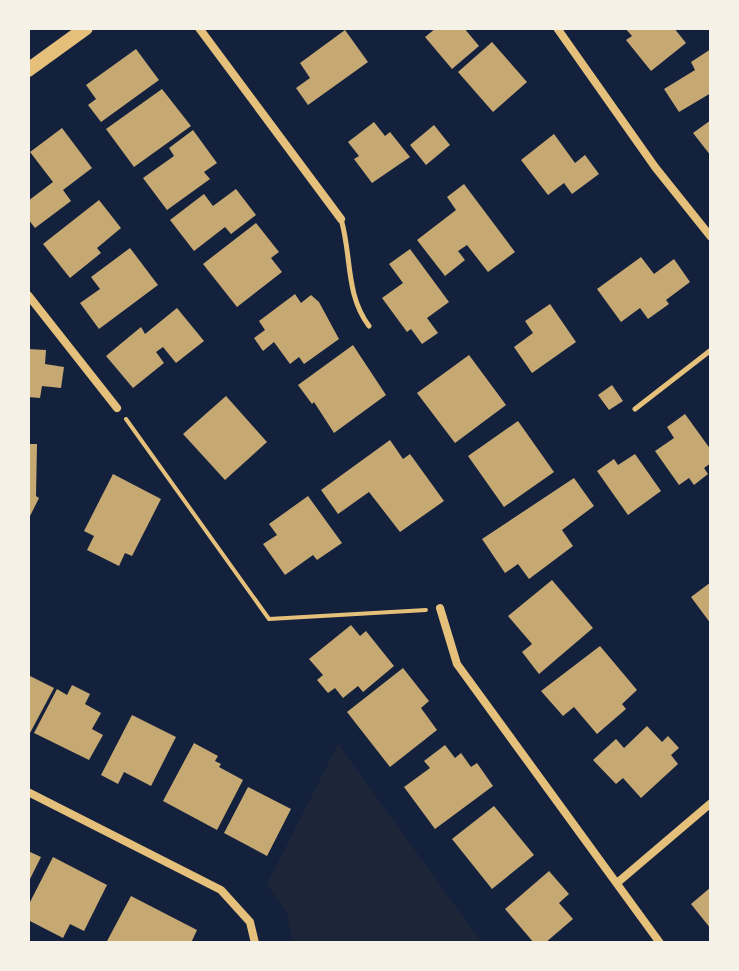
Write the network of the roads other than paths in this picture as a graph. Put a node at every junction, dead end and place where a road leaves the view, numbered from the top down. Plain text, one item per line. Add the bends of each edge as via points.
1 (86, 28) edge
2 (199, 28) edge
3 (557, 28) edge
4 (28, 70) edge
5 (341, 219) joint
6 (711, 237) edge
7 (28, 295) edge
8 (369, 326) dead end
9 (711, 350) edge
10 (117, 408) road end
11 (635, 409) dead end
12 (440, 608) dead end
13 (28, 792) edge
14 (711, 803) edge
15 (617, 883) junction
16 (255, 943) edge
17 (660, 943) edge

1 - 4 main road
2 - 5 street
3 - 6 street
5 - 8 lane via 353,299
7 - 10 street
9 - 11 lane
12 - 15 street via 457,664
13 - 16 street via 221,890 250,922
14 - 15 street
15 - 17 street

